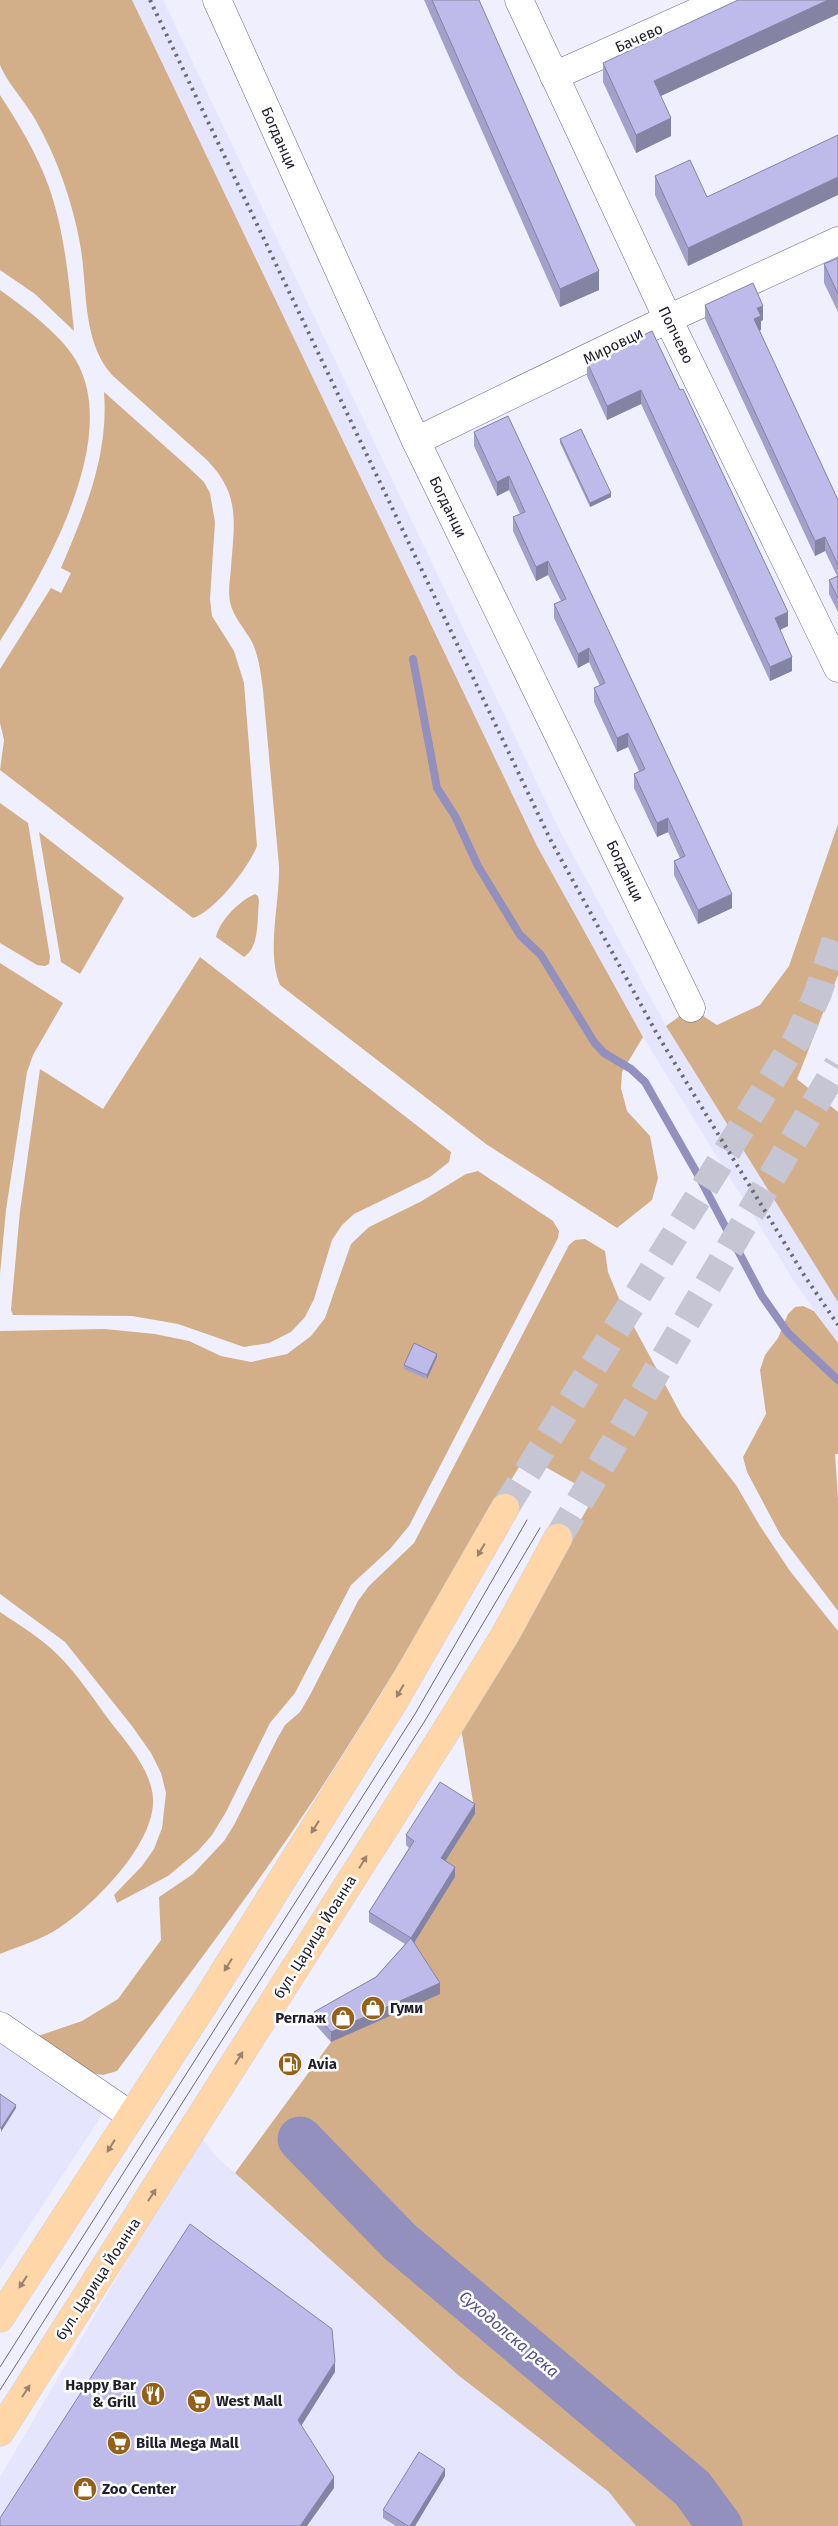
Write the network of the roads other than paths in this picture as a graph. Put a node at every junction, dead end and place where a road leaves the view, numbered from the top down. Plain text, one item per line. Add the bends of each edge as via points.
1 (217, 0) edge
2 (519, 0) edge
3 (724, 0) edge
4 (554, 76) junction
5 (838, 241) edge
6 (668, 320) junction
7 (416, 441) junction
8 (838, 668) edge
9 (691, 1008) dead end
10 (505, 1508) tunnel mouth
11 (558, 1538) tunnel mouth
12 (0, 2026) edge
13 (130, 2115) junction
14 (0, 2318) edge
15 (0, 2432) edge

1 - 7 street, Богданци
2 - 4 street, Попчево
3 - 4 street, Бачево
4 - 6 street, Попчево
5 - 6 street, Мировци
6 - 7 street, Мировци
6 - 8 street, Попчево
7 - 9 street, Богданци
10 -> 13 main road via 394,1701 206,2001
15 -> 11 main road, бул. Царица Йоанна via 444,1734 505,1635
12 - 13 street
13 -> 14 main road

